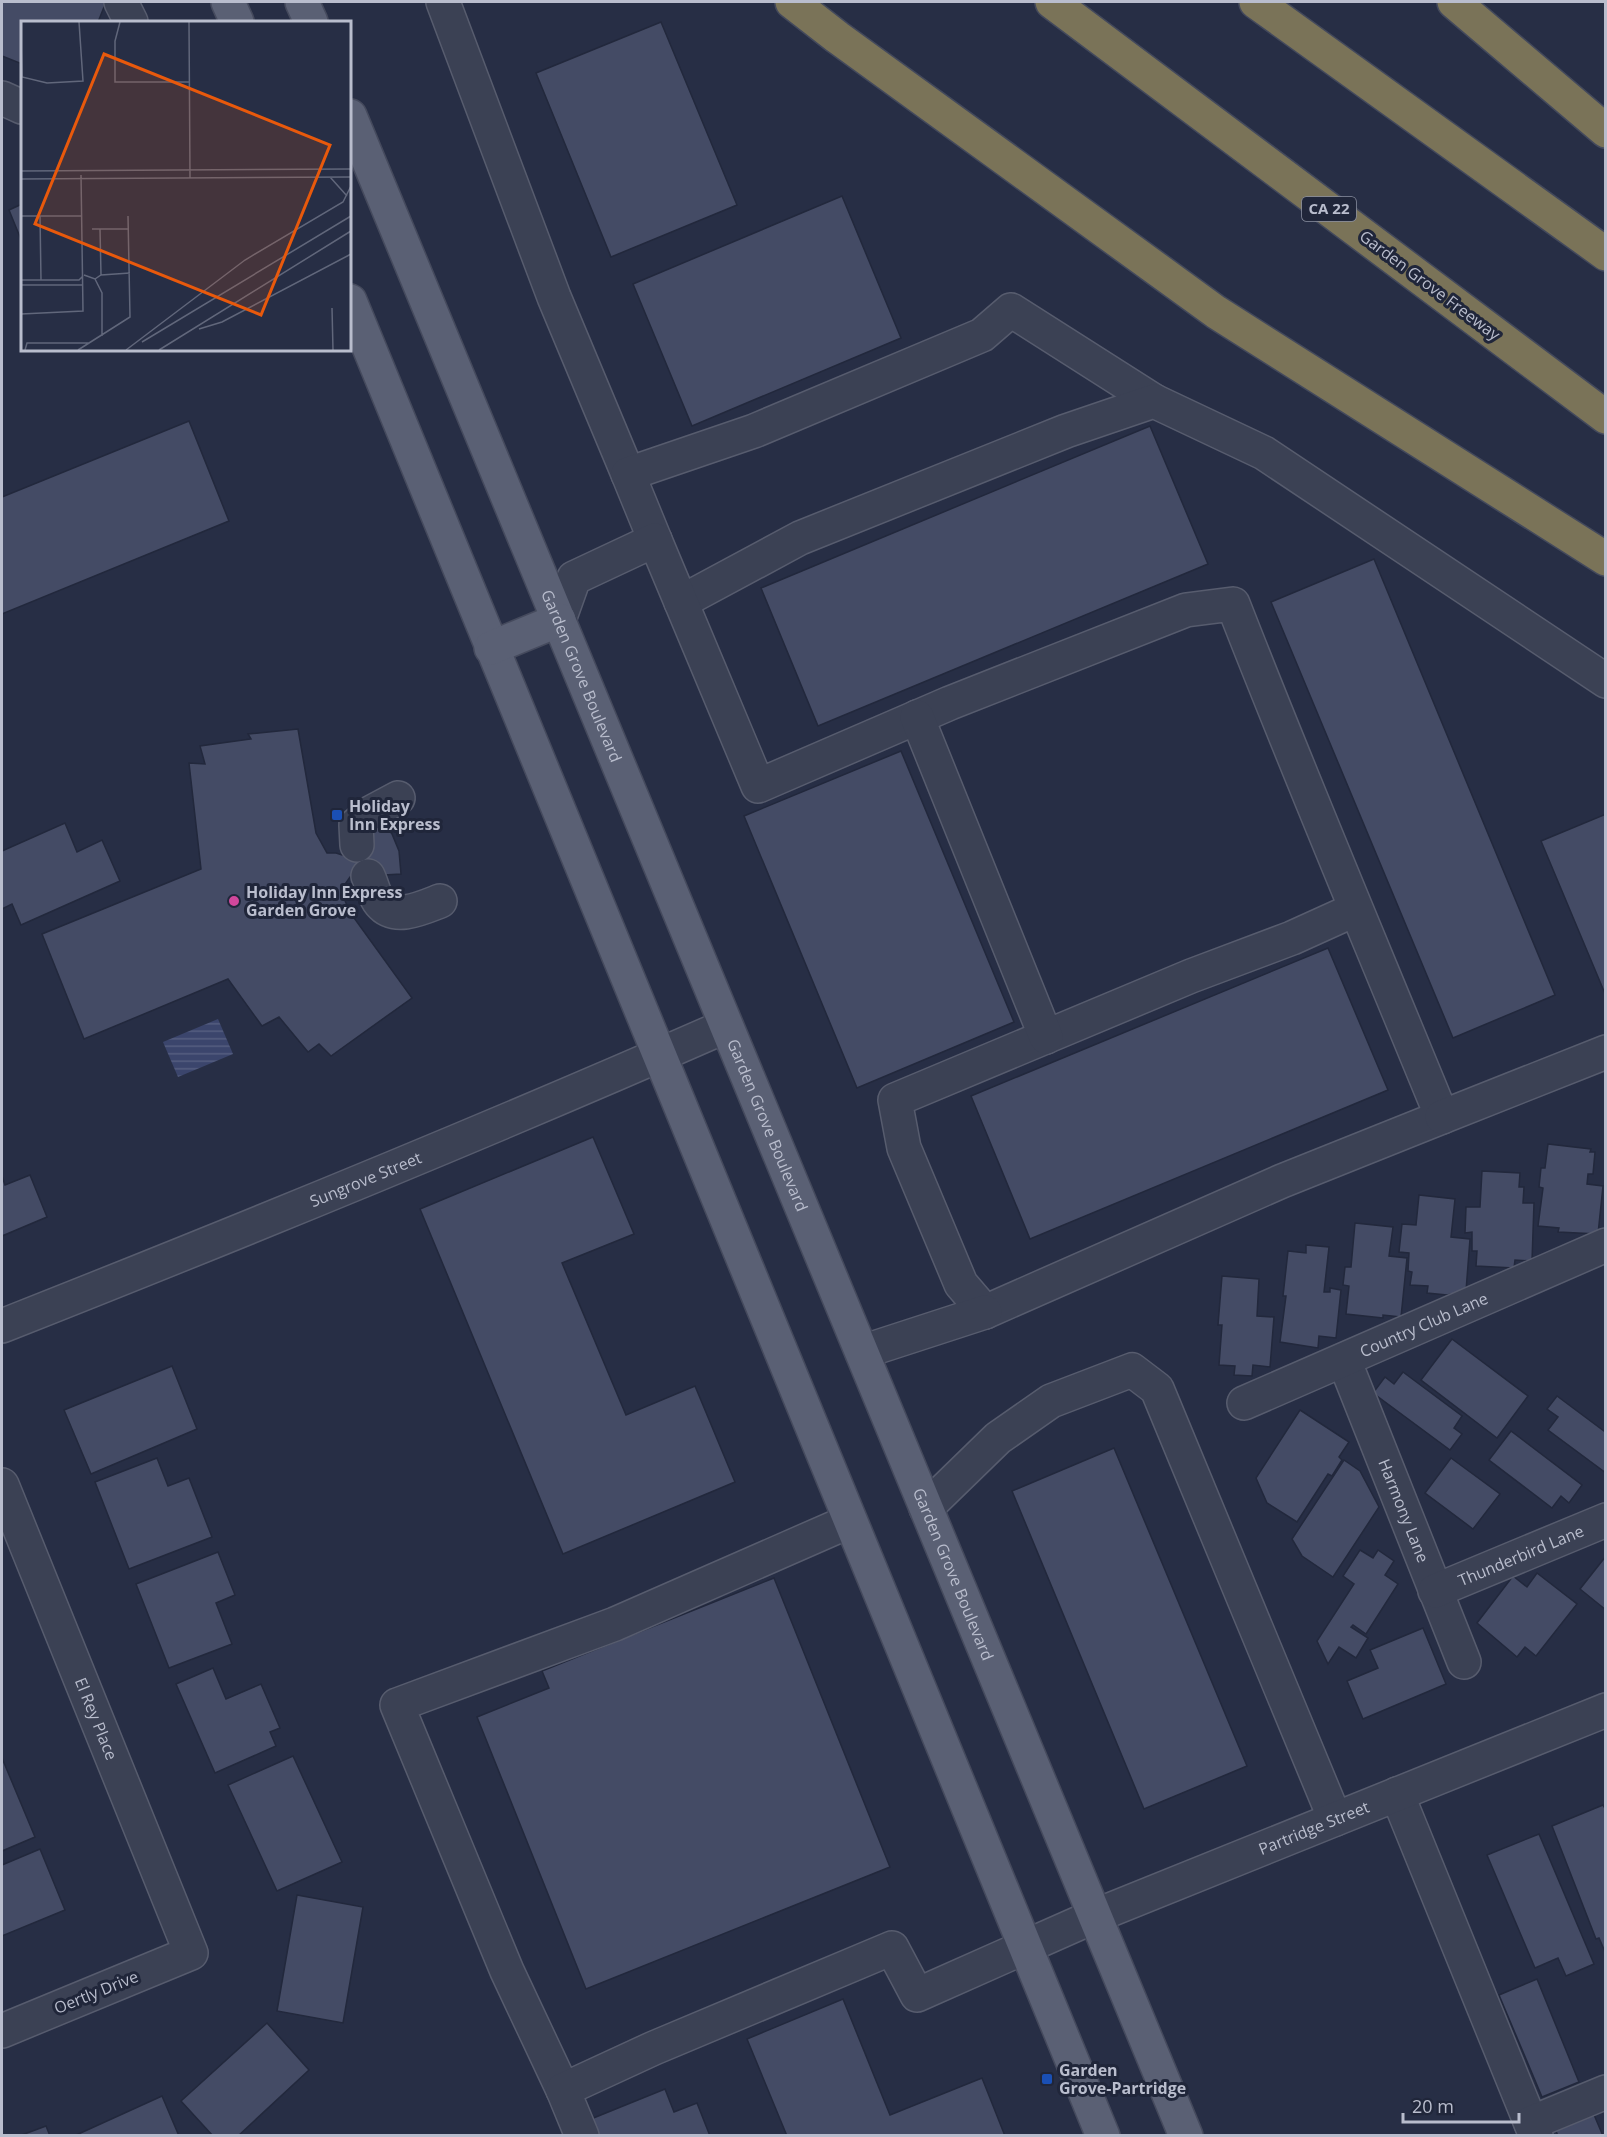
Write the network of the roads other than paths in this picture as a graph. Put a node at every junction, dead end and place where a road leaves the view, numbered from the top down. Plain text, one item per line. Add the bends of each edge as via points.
1 (121, 2) edge
2 (228, 2) edge
3 (302, 2) edge
4 (443, 2) edge
5 (792, 2) edge
6 (1052, 2) edge
7 (1256, 2) edge
8 (1454, 2) edge
9 (132, 21) edge
10 (237, 21) edge
11 (310, 21) edge
12 (2, 98) edge
13 (21, 107) edge
14 (351, 118) edge
15 (1605, 131) edge
16 (1605, 254) edge
17 (351, 303) edge
18 (1154, 401) junction
19 (1605, 417) edge
20 (628, 474) junction
21 (655, 540) junction
22 (1605, 559) edge
23 (681, 602) junction
24 (559, 620) junction
25 (491, 648) junction
26 (1605, 681) edge
27 (917, 717) junction
28 (398, 798) dead end
29 (357, 845) dead end
30 (368, 876) dead end
31 (440, 901) dead end
32 (1356, 909) junction
33 (726, 1026) junction
34 (1046, 1037) junction
35 (1605, 1052) edge
36 (659, 1056) junction
37 (1442, 1117) junction
38 (1605, 1245) edge
39 (985, 1312) junction
40 (2, 1326) edge
41 (862, 1353) junction
42 (1344, 1360) junction
43 (1244, 1403) dead end
44 (2, 1485) edge
45 (926, 1508) junction
46 (1605, 1520) edge
47 (850, 1521) junction
48 (1435, 1592) junction
49 (1464, 1662) dead end
50 (1605, 1710) edge
51 (1397, 1794) junction
52 (1335, 1819) junction
53 (1095, 1916) junction
54 (1024, 1946) junction
55 (192, 1953) joint
56 (2, 2031) edge
57 (563, 2090) junction
58 (1605, 2092) edge
59 (1534, 2129) edge
60 (582, 2136) edge
61 (1103, 2136) edge
62 (1186, 2136) edge

1 - 9 street
2 - 10 main road
3 - 11 main road
4 - 20 street via 554,297
5 - 22 highway via 1216,312
6 - 19 highway, Garden Grove Freeway / CA 22
7 - 16 highway
8 - 15 highway
12 - 13 street
14 - 24 main road, Garden Grove Boulevard
17 - 25 main road
18 - 20 street via 1011,310 982,335 754,431
18 - 23 street via 1066,431 800,538
18 - 26 street via 1264,453
20 - 21 street
21 - 23 street
21 - 24 street via 574,578
23 - 27 street via 758,786
24 - 25 main road
24 - 33 main road, Garden Grove Boulevard
25 - 36 main road
27 - 32 street via 1186,610 1233,604
27 - 34 street
28 - 29 street via 356,825
30 - 31 street via 379,903 391,911 412,911
32 - 34 street
32 - 37 street
33 - 36 street, Sungrove Street
33 - 41 main road, Garden Grove Boulevard
34 - 39 street via 895,1100 904,1148 961,1284
35 - 37 street
36 - 40 street, Sungrove Street via 453,1145
36 - 47 main road
37 - 39 street via 1282,1181
38 - 42 street, Country Club Lane
39 - 41 street
41 - 45 main road, Garden Grove Boulevard
42 - 43 street, Country Club Lane
42 - 48 street, Harmony Lane
44 - 55 street, El Rey Place
45 - 52 street via 998,1438 1051,1401 1132,1370 1157,1389
45 - 53 main road, Garden Grove Boulevard
46 - 48 street, Thunderbird Lane
47 - 54 main road
47 - 57 street via 615,1624 397,1705 507,1971
48 - 49 street, Harmony Lane
50 - 51 street, Partridge Street
51 - 52 street, Partridge Street
51 - 59 street
52 - 53 street, Partridge Street
53 - 54 street, Partridge Street
53 - 62 main road, Garden Grove Boulevard
54 - 57 street, Partridge Street via 917,1995 892,1948
54 - 61 main road
55 - 56 street, Oertly Drive
57 - 60 street
58 - 59 street

